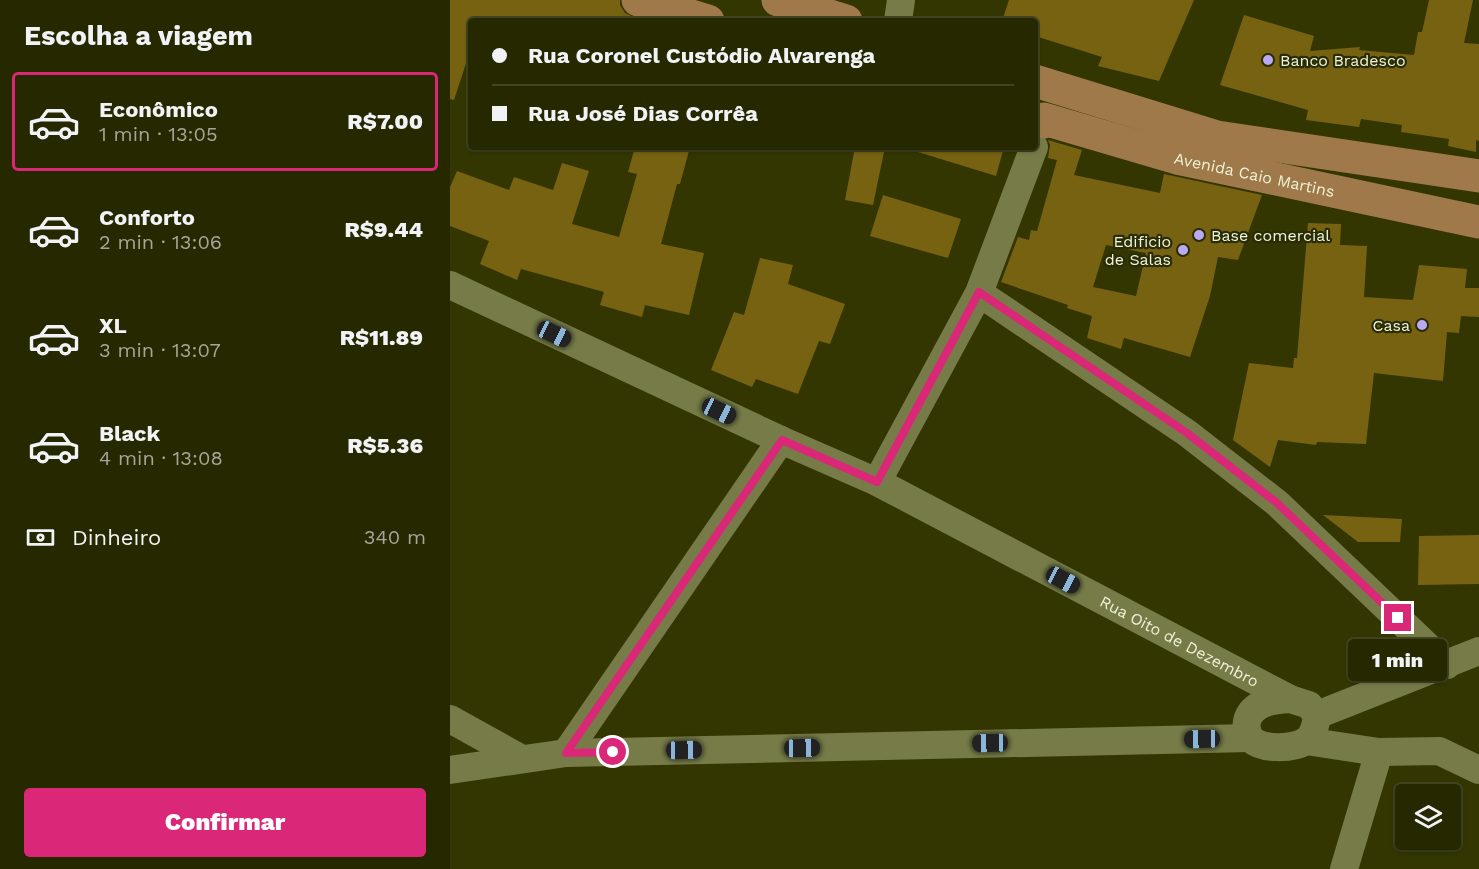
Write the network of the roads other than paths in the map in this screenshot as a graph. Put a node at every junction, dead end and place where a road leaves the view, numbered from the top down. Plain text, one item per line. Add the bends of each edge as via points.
1 (638, 0) edge
2 (778, 0) edge
3 (901, 0) edge
4 (698, 18) edge
5 (836, 18) edge
6 (898, 18) edge
7 (1038, 82) edge
8 (1038, 132) edge
9 (1031, 150) edge
10 (1479, 176) edge
11 (1479, 222) edge
12 (450, 285) edge
13 (979, 292) junction
14 (782, 440) junction
15 (877, 482) junction
16 (1479, 651) edge
17 (1447, 665) junction
18 (1290, 699) junction
19 (450, 719) edge
20 (1311, 728) junction
21 (1250, 738) junction
22 (1439, 751) junction
23 (1378, 752) junction
24 (1479, 752) edge
25 (566, 753) junction
26 (522, 759) junction
27 (450, 770) edge
28 (1479, 771) edge
29 (1344, 869) edge

1 - 4 main road
2 - 5 main road
3 - 6 street
7 - 10 main road, Avenida Caio Martins via 1217,137
8 - 11 main road, Avenida Caio Martins via 1044,119 1177,158
9 - 13 street
12 - 14 street, Rua Oito de Dezembro
13 - 15 street
13 - 17 street via 1187,433 1277,503
14 - 15 street, Rua Oito de Dezembro
14 - 25 street
15 - 18 street, Rua Oito de Dezembro
16 - 17 street
17 - 20 street
18 - 20 street via 1309,705
18 - 21 street via 1254,709 1246,728
19 - 26 street
20 - 21 street via 1289,745 1266,746
20 - 23 street
21 - 25 street
22 - 23 street
22 - 24 street
22 - 28 street
23 - 29 street
25 - 26 street
26 - 27 street

